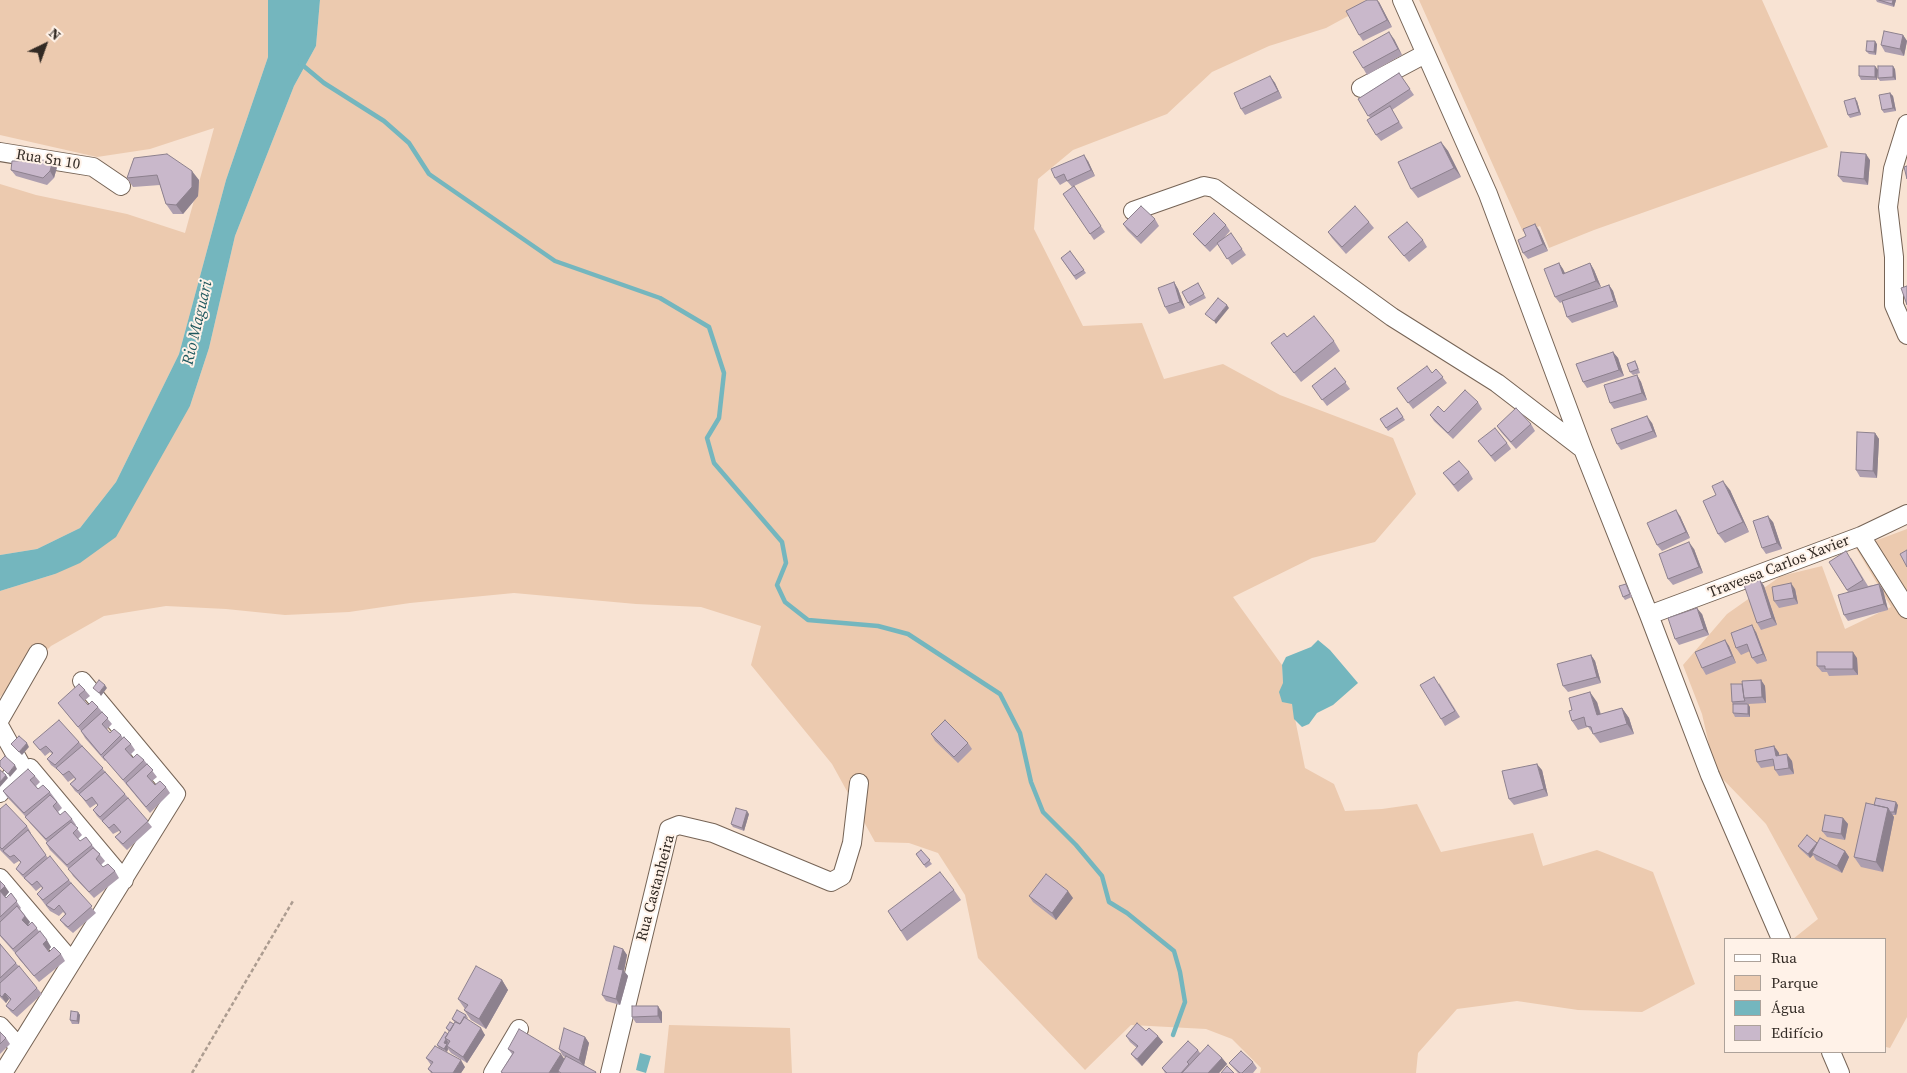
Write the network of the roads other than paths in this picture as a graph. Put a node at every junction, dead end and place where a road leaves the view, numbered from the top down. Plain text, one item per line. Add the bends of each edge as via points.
1 (1402, 0) edge
2 (1424, 54) junction
3 (1361, 88) dead end
4 (1907, 124) edge
5 (0, 152) edge
6 (121, 186) dead end
7 (1133, 211) edge
8 (1907, 335) edge
9 (1583, 449) junction
10 (1907, 514) edge
11 (1861, 536) junction
12 (1907, 609) edge
13 (1650, 615) junction
14 (38, 652) dead end
15 (82, 681) dead end
16 (0, 719) edge
17 (0, 727) edge
18 (30, 768) edge
19 (859, 783) dead end
20 (0, 793) edge
21 (0, 878) edge
22 (124, 880) junction
23 (1781, 938) edge
24 (71, 961) junction
25 (0, 1026) edge
26 (519, 1028) edge
27 (19, 1047) junction
28 (1831, 1053) edge
29 (3, 1073) edge
30 (493, 1073) edge
31 (610, 1073) edge
32 (1840, 1073) edge

1 - 2 street
2 - 3 street
2 - 9 street via 1488,194
4 - 8 street via 1892,169 1888,207 1894,257 1894,304
5 - 6 street, Rua Sn 10 via 93,167
7 - 9 street via 1204,186 1214,188 1392,317 1497,383
9 - 13 street
10 - 11 street, Travessa Carlos Xavier
11 - 12 street
11 - 13 street, Travessa Carlos Xavier
13 - 23 street via 1710,775
14 - 16 street
15 - 22 street via 176,794
17 - 20 street via 20,763
18 - 22 street
19 - 31 street, Rua Castanheira via 852,843 842,876 831,882 713,833 679,825 669,829
21 - 24 street
22 - 24 street
24 - 27 street
25 - 27 street
26 - 30 street
27 - 29 street
28 - 32 street

